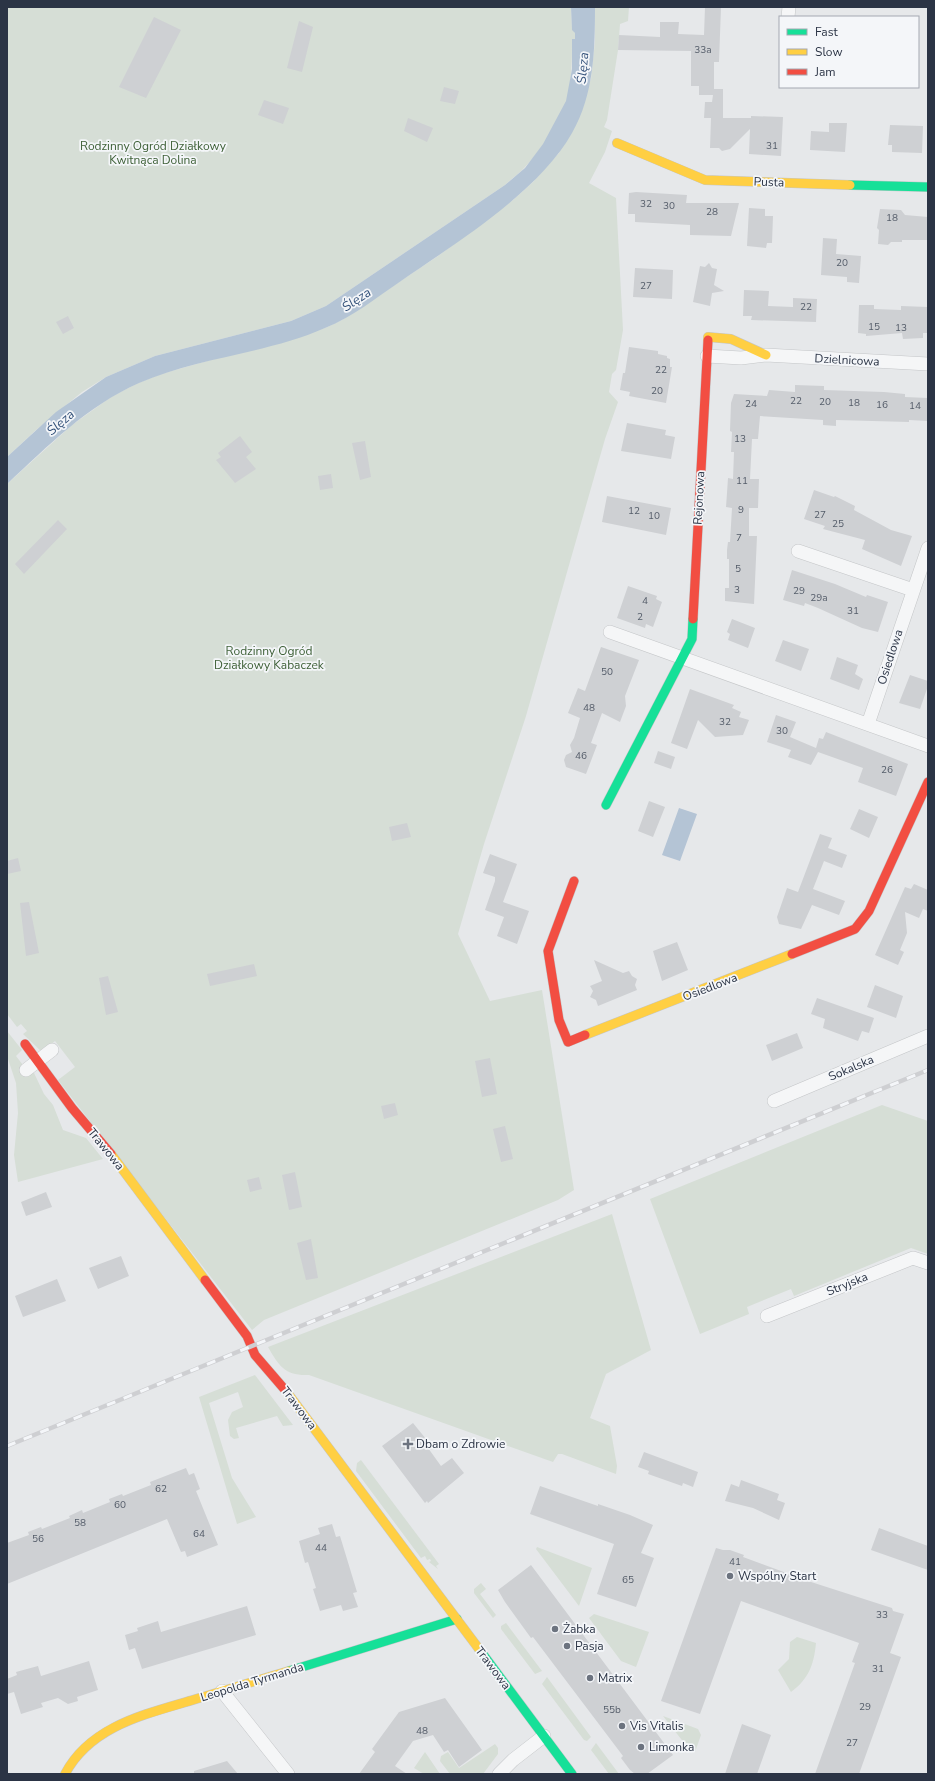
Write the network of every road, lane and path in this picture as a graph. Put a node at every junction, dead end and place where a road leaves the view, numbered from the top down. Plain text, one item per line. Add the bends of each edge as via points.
1 (617, 143) dead end
2 (928, 187) edge
3 (708, 337) joint
4 (766, 355) junction
5 (707, 356) junction
6 (928, 364) edge
7 (928, 548) edge
8 (798, 551) dead end
9 (913, 590) junction
10 (610, 632) dead end
11 (683, 657) junction
12 (868, 724) junction
13 (928, 746) edge
14 (928, 782) edge
15 (606, 805) dead end
16 (574, 881) dead end
17 (928, 1036) edge
18 (25, 1044) dead end
19 (52, 1050) dead end
20 (37, 1061) junction
21 (26, 1070) dead end
22 (774, 1101) dead end
23 (928, 1263) edge
24 (767, 1316) dead end
25 (456, 1619) junction
26 (222, 1692) junction
27 (544, 1736) junction
28 (65, 1774) edge
29 (288, 1774) edge
30 (499, 1774) edge
31 (572, 1774) edge

1 - 2 street, Pusta via 705,180
3 - 4 street, Dzielnicowa via 731,339
3 - 5 street, Rejonowa
4 - 5 street, Dzielnicowa via 741,358
4 - 6 street, Dzielnicowa
5 - 11 street, Rejonowa via 692,639
7 - 9 street, Osiedlowa
8 - 9 street
9 - 12 street, Osiedlowa
10 - 11 street
11 - 12 street
11 - 15 street
12 - 13 street
14 - 16 street, Osiedlowa via 869,912 855,929 568,1042 559,1020 548,951
17 - 22 street, Sokalska
18 - 20 street, Trawowa
19 - 20 street
20 - 21 street
20 - 25 street, Trawowa via 115,1159 246,1336 255,1355 282,1385
23 - 24 street, Stryjska via 913,1258
25 - 26 street, Leopolda Tyrmanda
25 - 27 street, Trawowa
26 - 28 street, Leopolda Tyrmanda via 118,1725 88,1744
26 - 29 street
27 - 30 street
27 - 31 street, Trawowa

